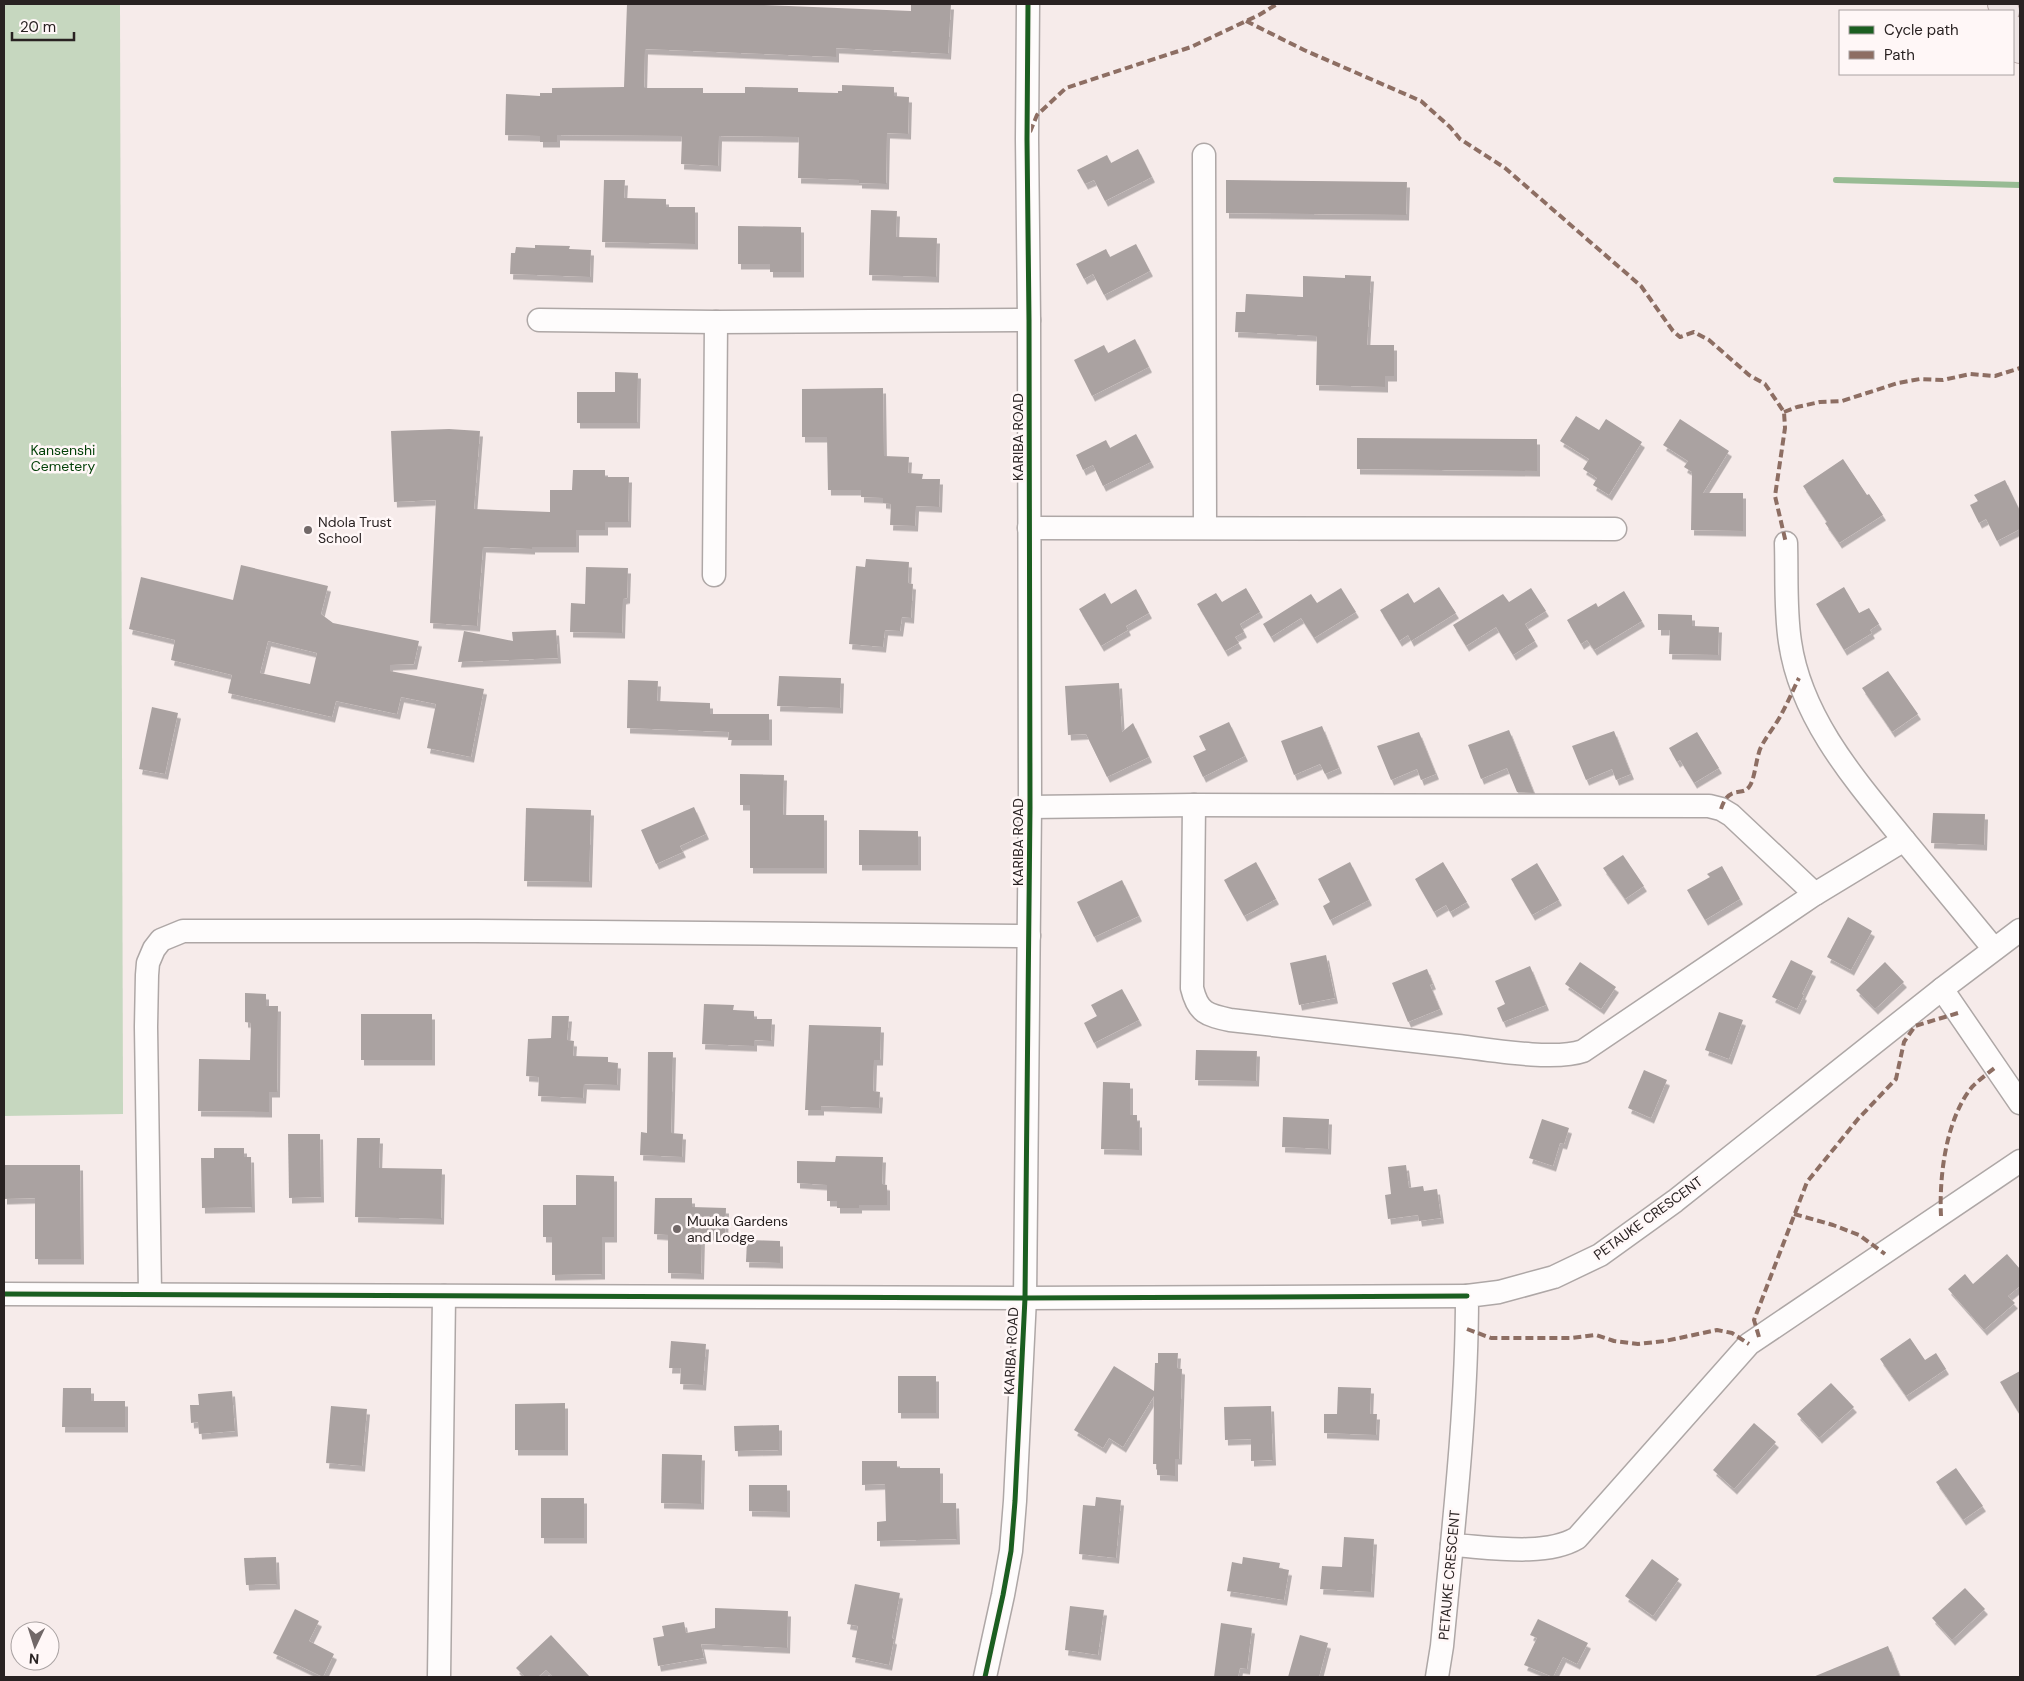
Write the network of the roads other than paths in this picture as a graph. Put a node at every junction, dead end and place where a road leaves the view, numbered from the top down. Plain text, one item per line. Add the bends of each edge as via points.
1 (1028, 4) edge
2 (2014, 33) edge
3 (2020, 49) edge
4 (1204, 155) dead end
5 (539, 320) dead end
6 (1030, 320) junction
7 (716, 322) junction
8 (1205, 527) junction
9 (1029, 528) junction
10 (1615, 529) dead end
11 (1786, 543) dead end
12 (714, 574) dead end
13 (1194, 805) junction
14 (1030, 807) junction
15 (1904, 840) junction
16 (1815, 894) junction
17 (2020, 930) edge
18 (1029, 936) junction
19 (1994, 949) junction
20 (1942, 989) junction
21 (2020, 1103) edge
22 (2020, 1162) edge
23 (150, 1293) junction
24 (4, 1294) edge
25 (444, 1296) junction
26 (1467, 1296) junction
27 (1025, 1298) junction
28 (1452, 1545) junction
29 (439, 1677) edge
30 (985, 1677) edge
31 (1436, 1677) edge

1 - 6 street, KARIBA ROAD
2 - 3 main road
4 - 8 street
5 - 7 street
6 - 7 street
6 - 9 street, KARIBA ROAD
7 - 12 street
8 - 9 street
8 - 10 street
9 - 14 street, KARIBA ROAD
11 - 15 street via 1790,640 1806,701 1835,751
13 - 14 street
13 - 16 street via 1709,806 1731,815
13 - 16 street via 1192,988 1196,1002 1204,1012 1230,1020 1492,1050 1573,1054 1583,1051
14 - 18 street, KARIBA ROAD
15 - 16 street
15 - 19 street
17 - 19 street, PETAUKE CRESCENT
18 - 23 street via 475,931 183,931 172,934 154,949 147,975
18 - 27 street, KARIBA ROAD
19 - 20 street, PETAUKE CRESCENT
20 - 21 street
20 - 26 street, PETAUKE CRESCENT via 1675,1201 1600,1255 1554,1277 1498,1292
22 - 28 street via 1749,1344 1577,1538 1560,1546 1537,1549
23 - 24 street
23 - 25 street
25 - 27 street
25 - 29 street
26 - 27 street
26 - 28 street, PETAUKE CRESCENT
27 - 30 street, KARIBA ROAD via 1011,1551
28 - 31 street, PETAUKE CRESCENT

